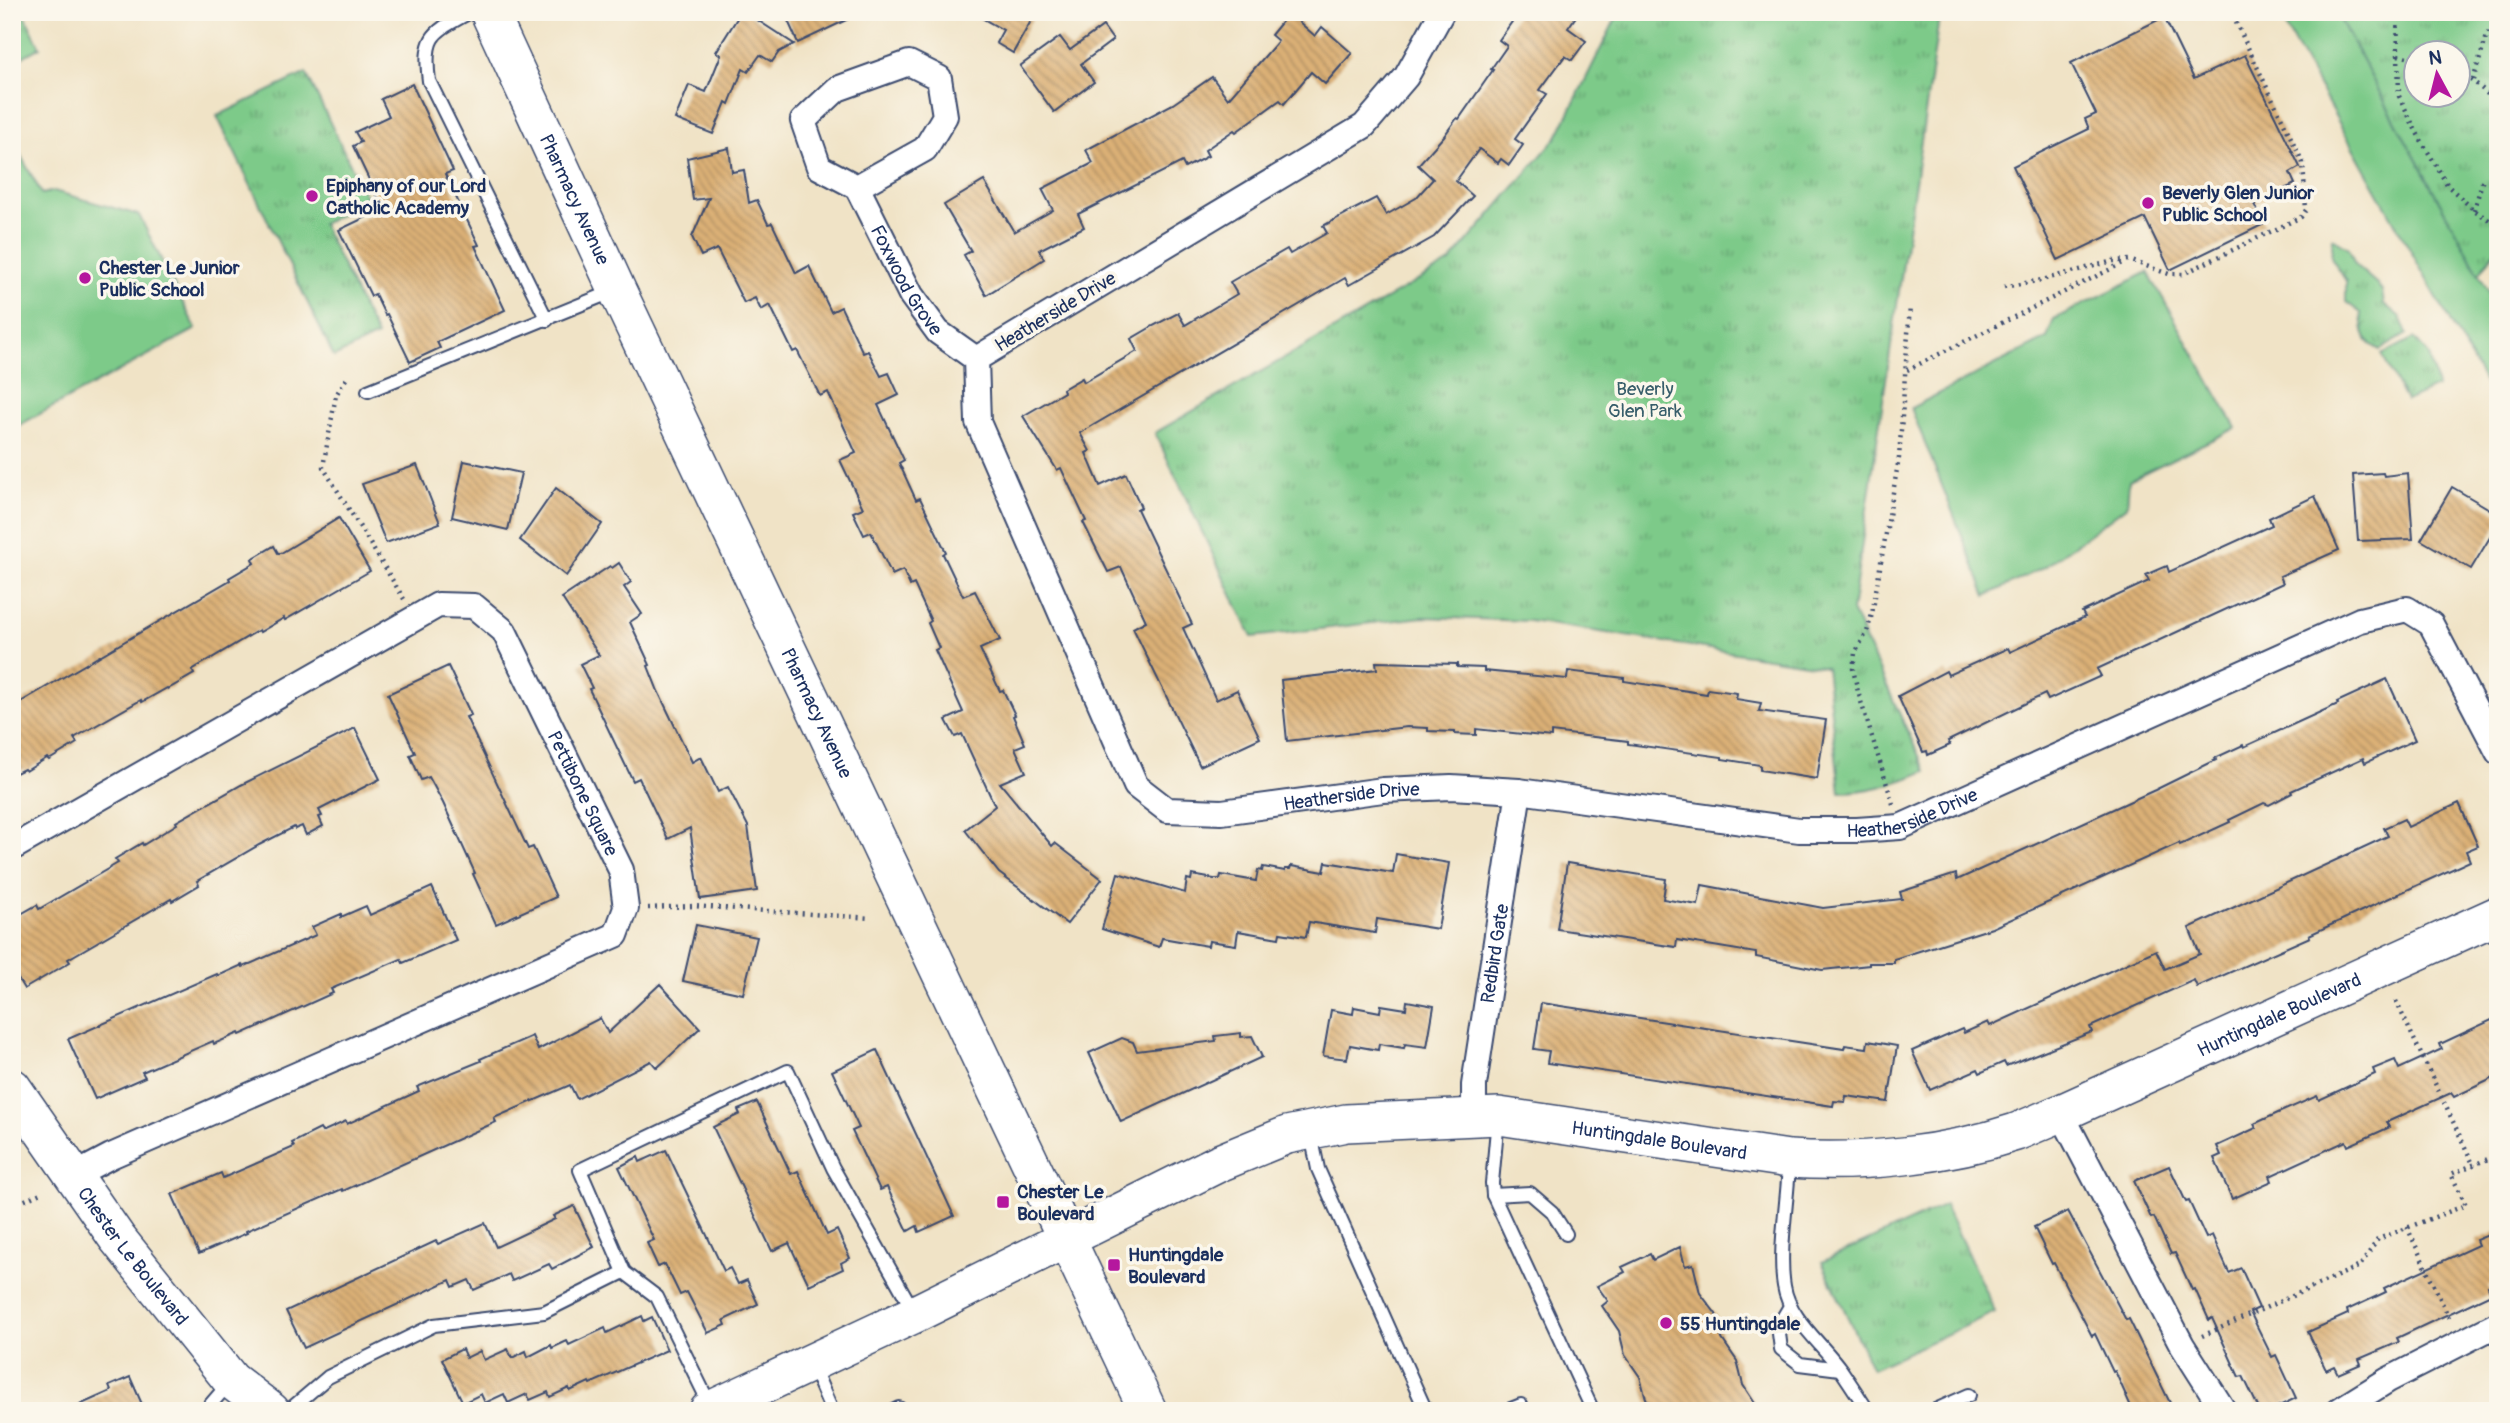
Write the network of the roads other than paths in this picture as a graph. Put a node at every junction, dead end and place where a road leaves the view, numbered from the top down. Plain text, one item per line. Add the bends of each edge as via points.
1 (470, 12) edge
2 (489, 12) edge
3 (1434, 15) edge
4 (857, 187) junction
5 (617, 290) junction
6 (547, 320) junction
7 (976, 359) junction
8 (368, 391) dead end
9 (2498, 752) edge
10 (1520, 791) junction
11 (12, 848) edge
12 (2498, 915) edge
13 (12, 1087) edge
14 (2061, 1113) junction
15 (1487, 1116) junction
16 (1310, 1130) junction
17 (1789, 1160) junction
18 (59, 1184) junction
19 (1493, 1195) junction
20 (1566, 1234) dead end
21 (1067, 1238) junction
22 (624, 1272) junction
23 (1790, 1306) junction
24 (915, 1314) junction
25 (2498, 1324) edge
26 (811, 1363) junction
27 (1840, 1369) junction
28 (231, 1380) junction
29 (1969, 1395) dead end
30 (1521, 1405) dead end
31 (710, 1410) edge
32 (205, 1411) edge
33 (271, 1411) edge
34 (288, 1411) edge
35 (832, 1411) edge
36 (1148, 1411) edge
37 (1426, 1411) edge
38 (1506, 1411) edge
39 (1593, 1411) edge
40 (1868, 1411) edge
41 (1933, 1411) edge
42 (2224, 1411) edge
43 (2338, 1411) edge

1 - 6 lane via 436,30 426,55 429,81
2 - 5 street, Pharmacy Avenue
3 - 7 street, Heatherside Drive via 1406,77 1364,126
4 - 4 street via 925,149 945,116 939,78 909,63 836,89 803,121 819,167
4 - 7 street, Foxwood Grove via 911,295 938,332
5 - 6 lane
5 - 21 street, Pharmacy Avenue
6 - 8 lane
7 - 10 street, Heatherside Drive via 978,422 1136,786 1167,810 1223,812 1382,790
9 - 10 street, Heatherside Drive via 2431,624 2407,609 2360,620 1900,827 1799,830
10 - 15 street, Redbird Gate via 1476,1077
11 - 18 street, Pettibone Square via 438,605 474,606 503,631 621,870 626,908 616,936 124,1150
12 - 14 street, Huntingdale Boulevard
13 - 18 street, Chester Le Boulevard
14 - 17 street, Huntingdale Boulevard via 2016,1132 1962,1146 1852,1161
14 - 42 street via 2182,1345
15 - 16 street, Huntingdale Boulevard via 1346,1123
15 - 17 street, Huntingdale Boulevard
15 - 19 lane
16 - 21 street, Huntingdale Boulevard via 1242,1153
16 - 37 lane via 1318,1169
17 - 23 lane via 1782,1266
18 - 28 street, Chester Le Boulevard via 117,1238
19 - 20 lane via 1530,1193 1552,1212
19 - 39 lane
21 - 24 street
21 - 36 street, Pharmacy Avenue
22 - 24 lane via 580,1170 788,1071 833,1168
22 - 31 lane via 657,1297
22 - 34 lane via 544,1312 434,1325 328,1377
23 - 27 lane
23 - 27 lane via 1778,1326 1781,1349 1800,1364
24 - 26 street
25 - 43 street
26 - 31 street
26 - 35 lane
27 - 40 lane
28 - 32 lane
28 - 33 street, Chester Le Boulevard
29 - 41 lane
30 - 38 lane

